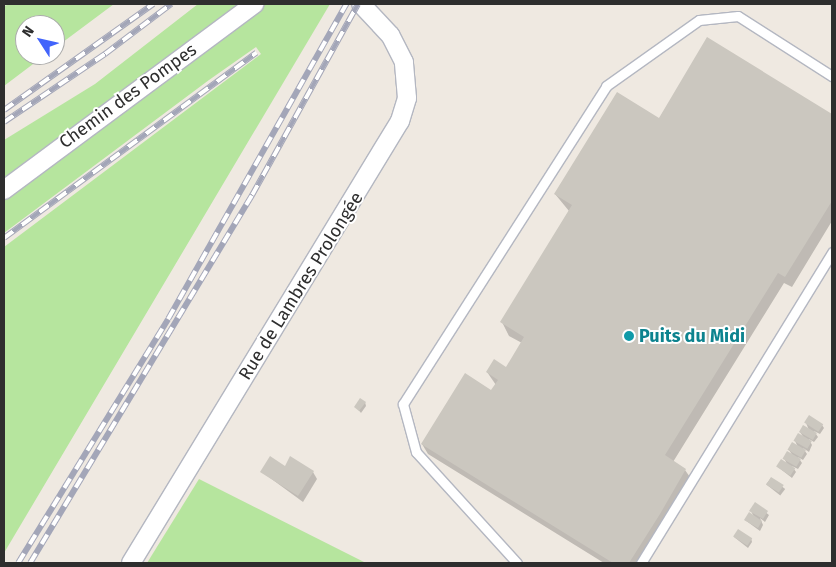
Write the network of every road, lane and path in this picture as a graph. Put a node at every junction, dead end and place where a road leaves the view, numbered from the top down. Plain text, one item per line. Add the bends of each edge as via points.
1 (254, 4) edge
2 (366, 9) edge
3 (832, 76) edge
4 (4, 190) edge
5 (832, 252) edge
6 (130, 563) edge
7 (517, 563) edge
8 (641, 563) edge

1 - 4 street, Chemin des Pompes via 87,125
2 - 6 street, Rue de Lambres Prolongée via 390,35 404,62 407,98 400,121
3 - 7 lane via 738,16 699,20 606,86 403,404 416,452
5 - 8 lane

